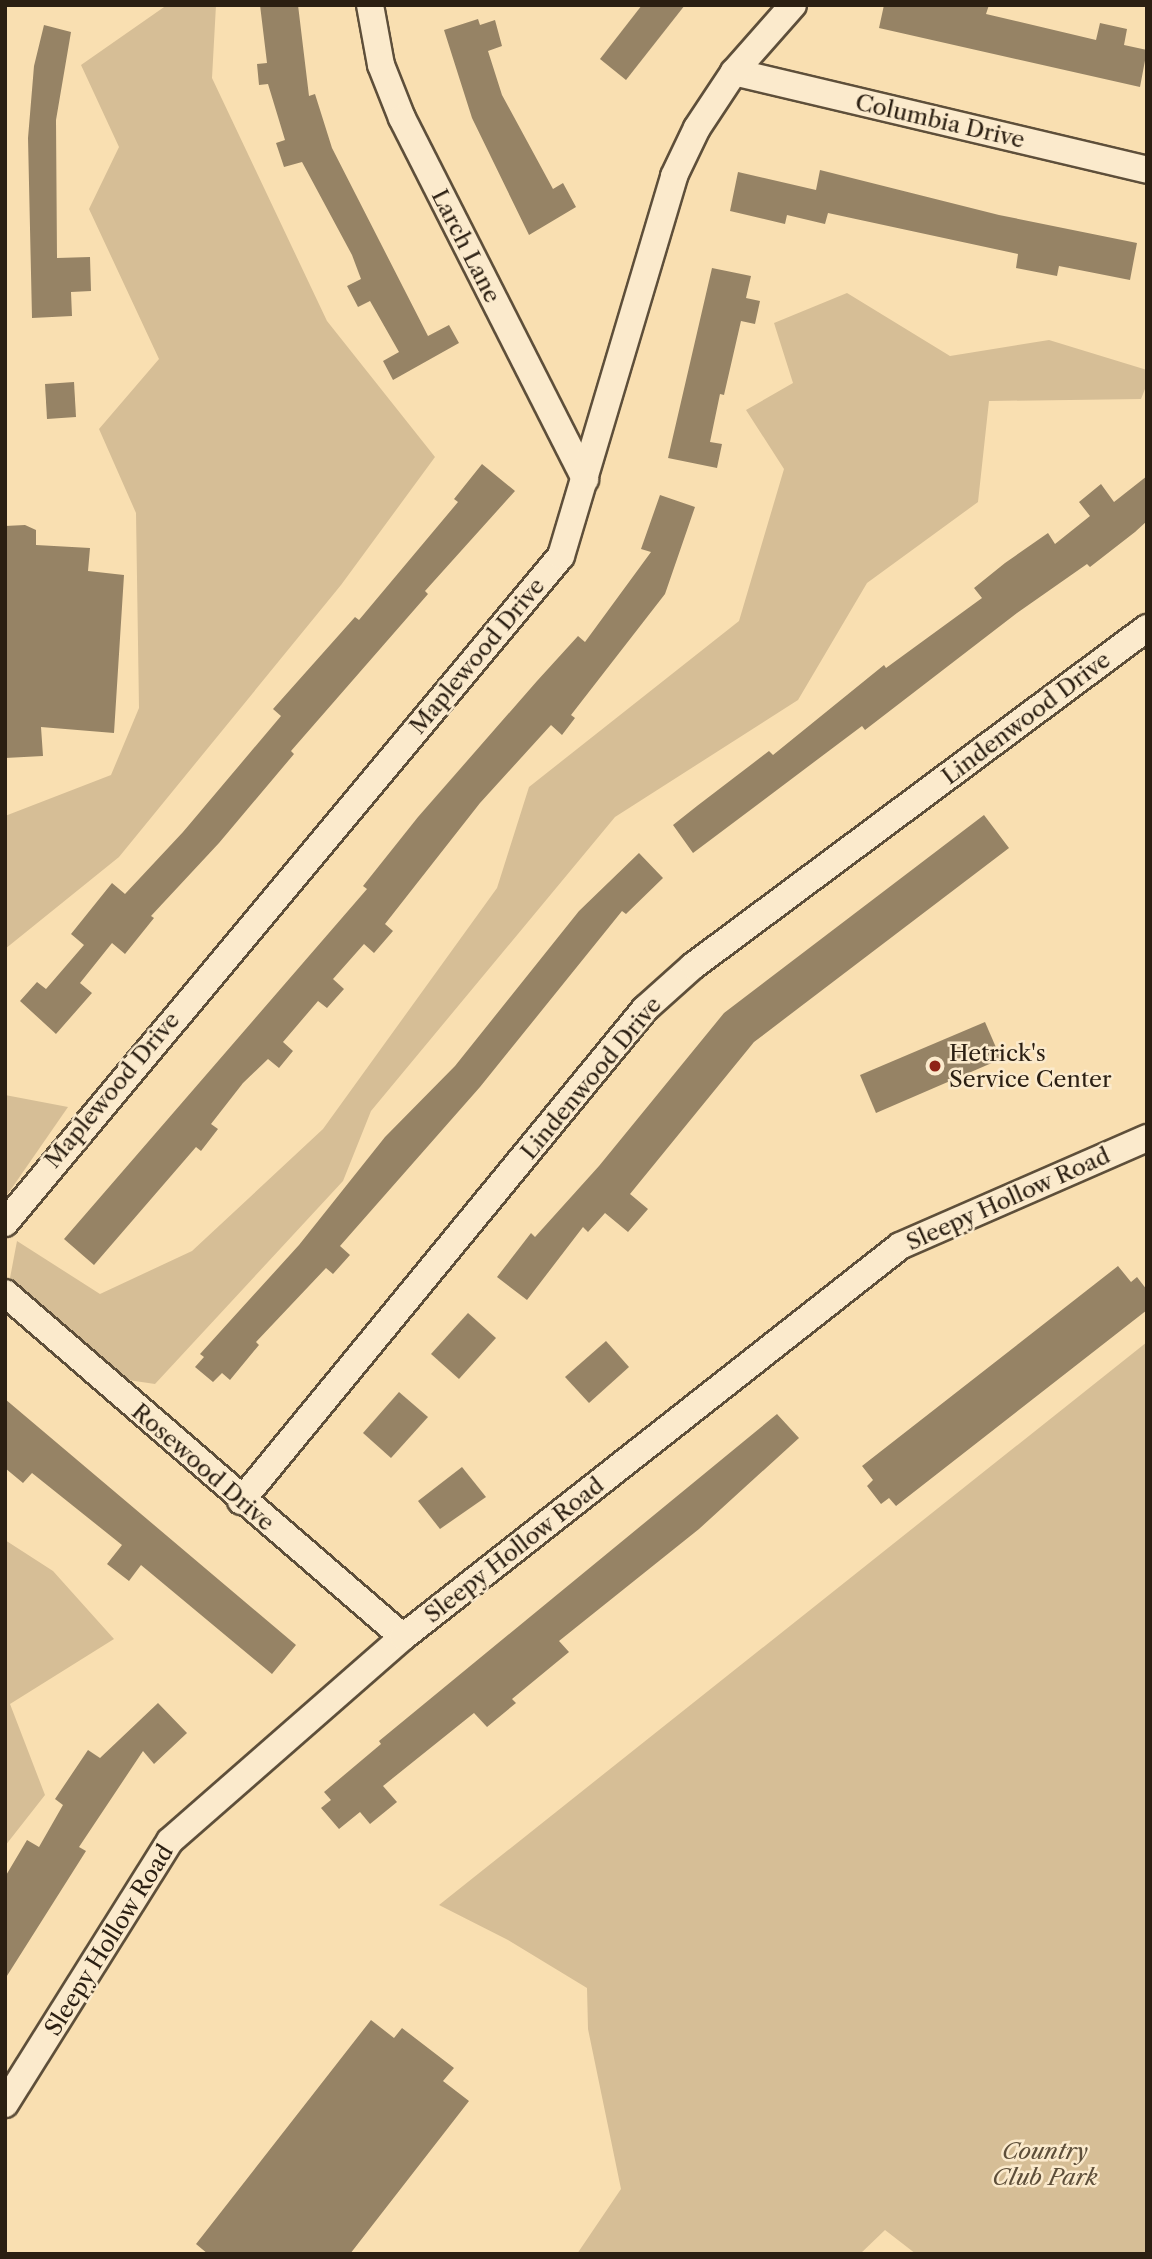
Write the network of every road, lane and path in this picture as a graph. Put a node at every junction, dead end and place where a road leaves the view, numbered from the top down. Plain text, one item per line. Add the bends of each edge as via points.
1 (370, 5) edge
2 (793, 5) edge
3 (734, 72) junction
4 (1147, 170) edge
5 (585, 479) junction
6 (1147, 628) edge
7 (1147, 1138) edge
8 (5, 1223) edge
9 (5, 1293) edge
10 (241, 1501) junction
11 (403, 1637) junction
12 (5, 2104) edge

1 - 5 street, Larch Lane via 381,65 401,118
2 - 3 street, Maplewood Drive
3 - 4 street, Columbia Drive
3 - 5 street, Maplewood Drive via 697,128 674,176
5 - 8 street, Maplewood Drive via 561,556
6 - 10 street, Lindenwood Drive via 693,966 645,1009
7 - 11 street, Sleepy Hollow Road via 900,1246
9 - 10 street, Rosewood Drive
10 - 11 street, Rosewood Drive
11 - 12 street, Sleepy Hollow Road via 170,1841

